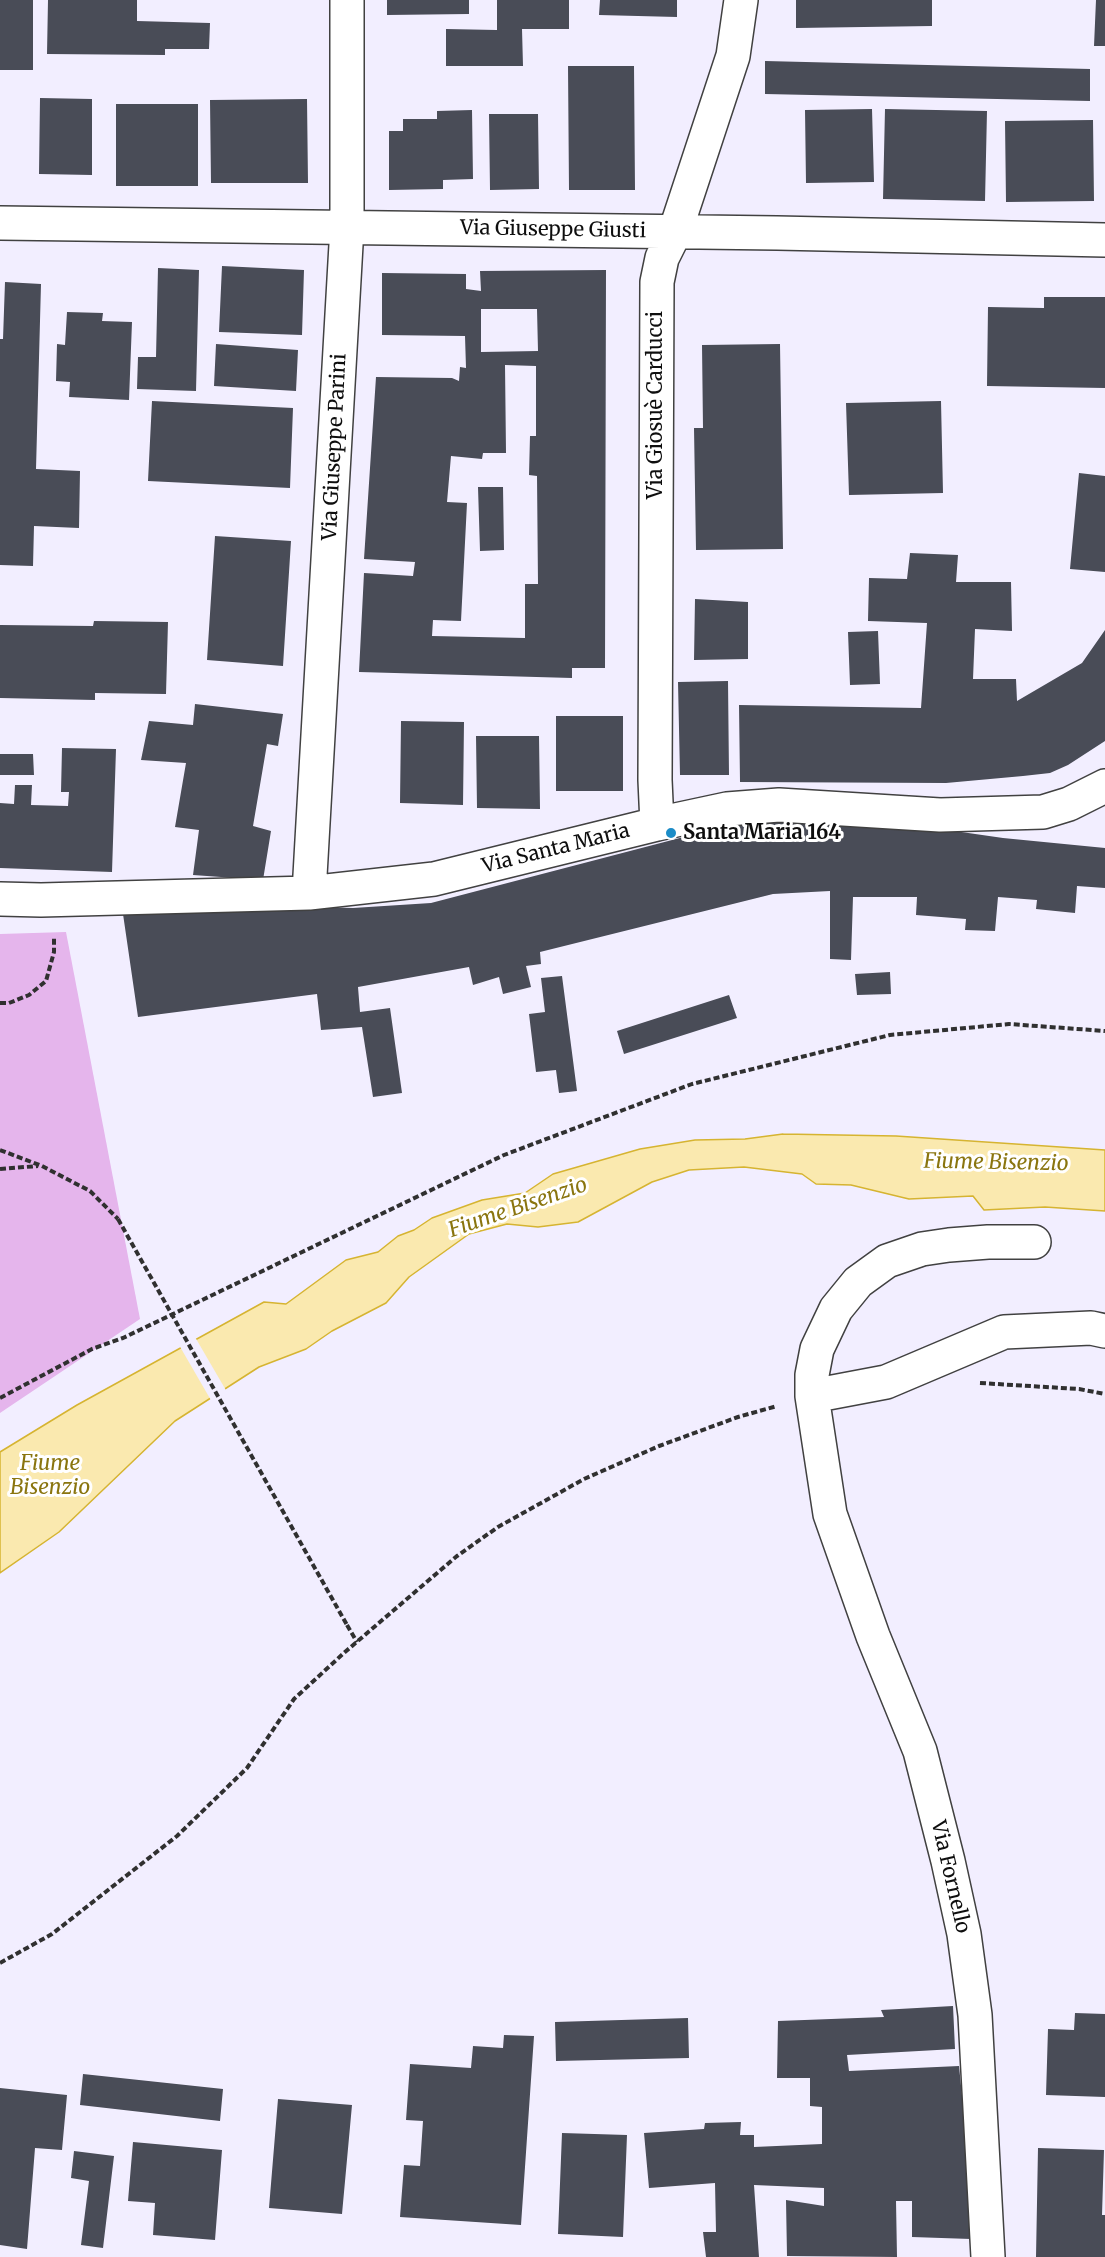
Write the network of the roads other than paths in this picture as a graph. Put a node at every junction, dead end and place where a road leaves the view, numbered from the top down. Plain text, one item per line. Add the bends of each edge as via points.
1 (348, 0) edge
2 (741, 0) edge
3 (0, 223) edge
4 (347, 227) junction
5 (675, 232) junction
6 (1105, 240) edge
7 (1105, 786) edge
8 (657, 824) junction
9 (309, 893) junction
10 (0, 899) edge
11 (1034, 1242) dead end
12 (1105, 1330) edge
13 (812, 1396) junction
14 (988, 2257) edge

1 - 4 street, Via Giuseppe Parini
2 - 5 street, Via Giosuè Carducci via 733,56
3 - 4 street, Via Giuseppe Giusti
4 - 5 street, Via Giuseppe Giusti
4 - 9 street, Via Giuseppe Parini
5 - 6 street, Via Giuseppe Giusti
5 - 8 street, Via Giosuè Carducci via 662,258 657,282
7 - 8 street, Via Santa Maria via 1043,812 940,815 762,806
8 - 9 street, Via Santa Maria via 435,879
9 - 10 street, Via Santa Maria
11 - 13 street, Via Fornello via 922,1249 887,1262 858,1282 836,1309 817,1349
12 - 13 street via 1004,1332 886,1382
13 - 14 street, Via Fornello via 830,1514 873,1636 920,1751 961,1924 975,2015

